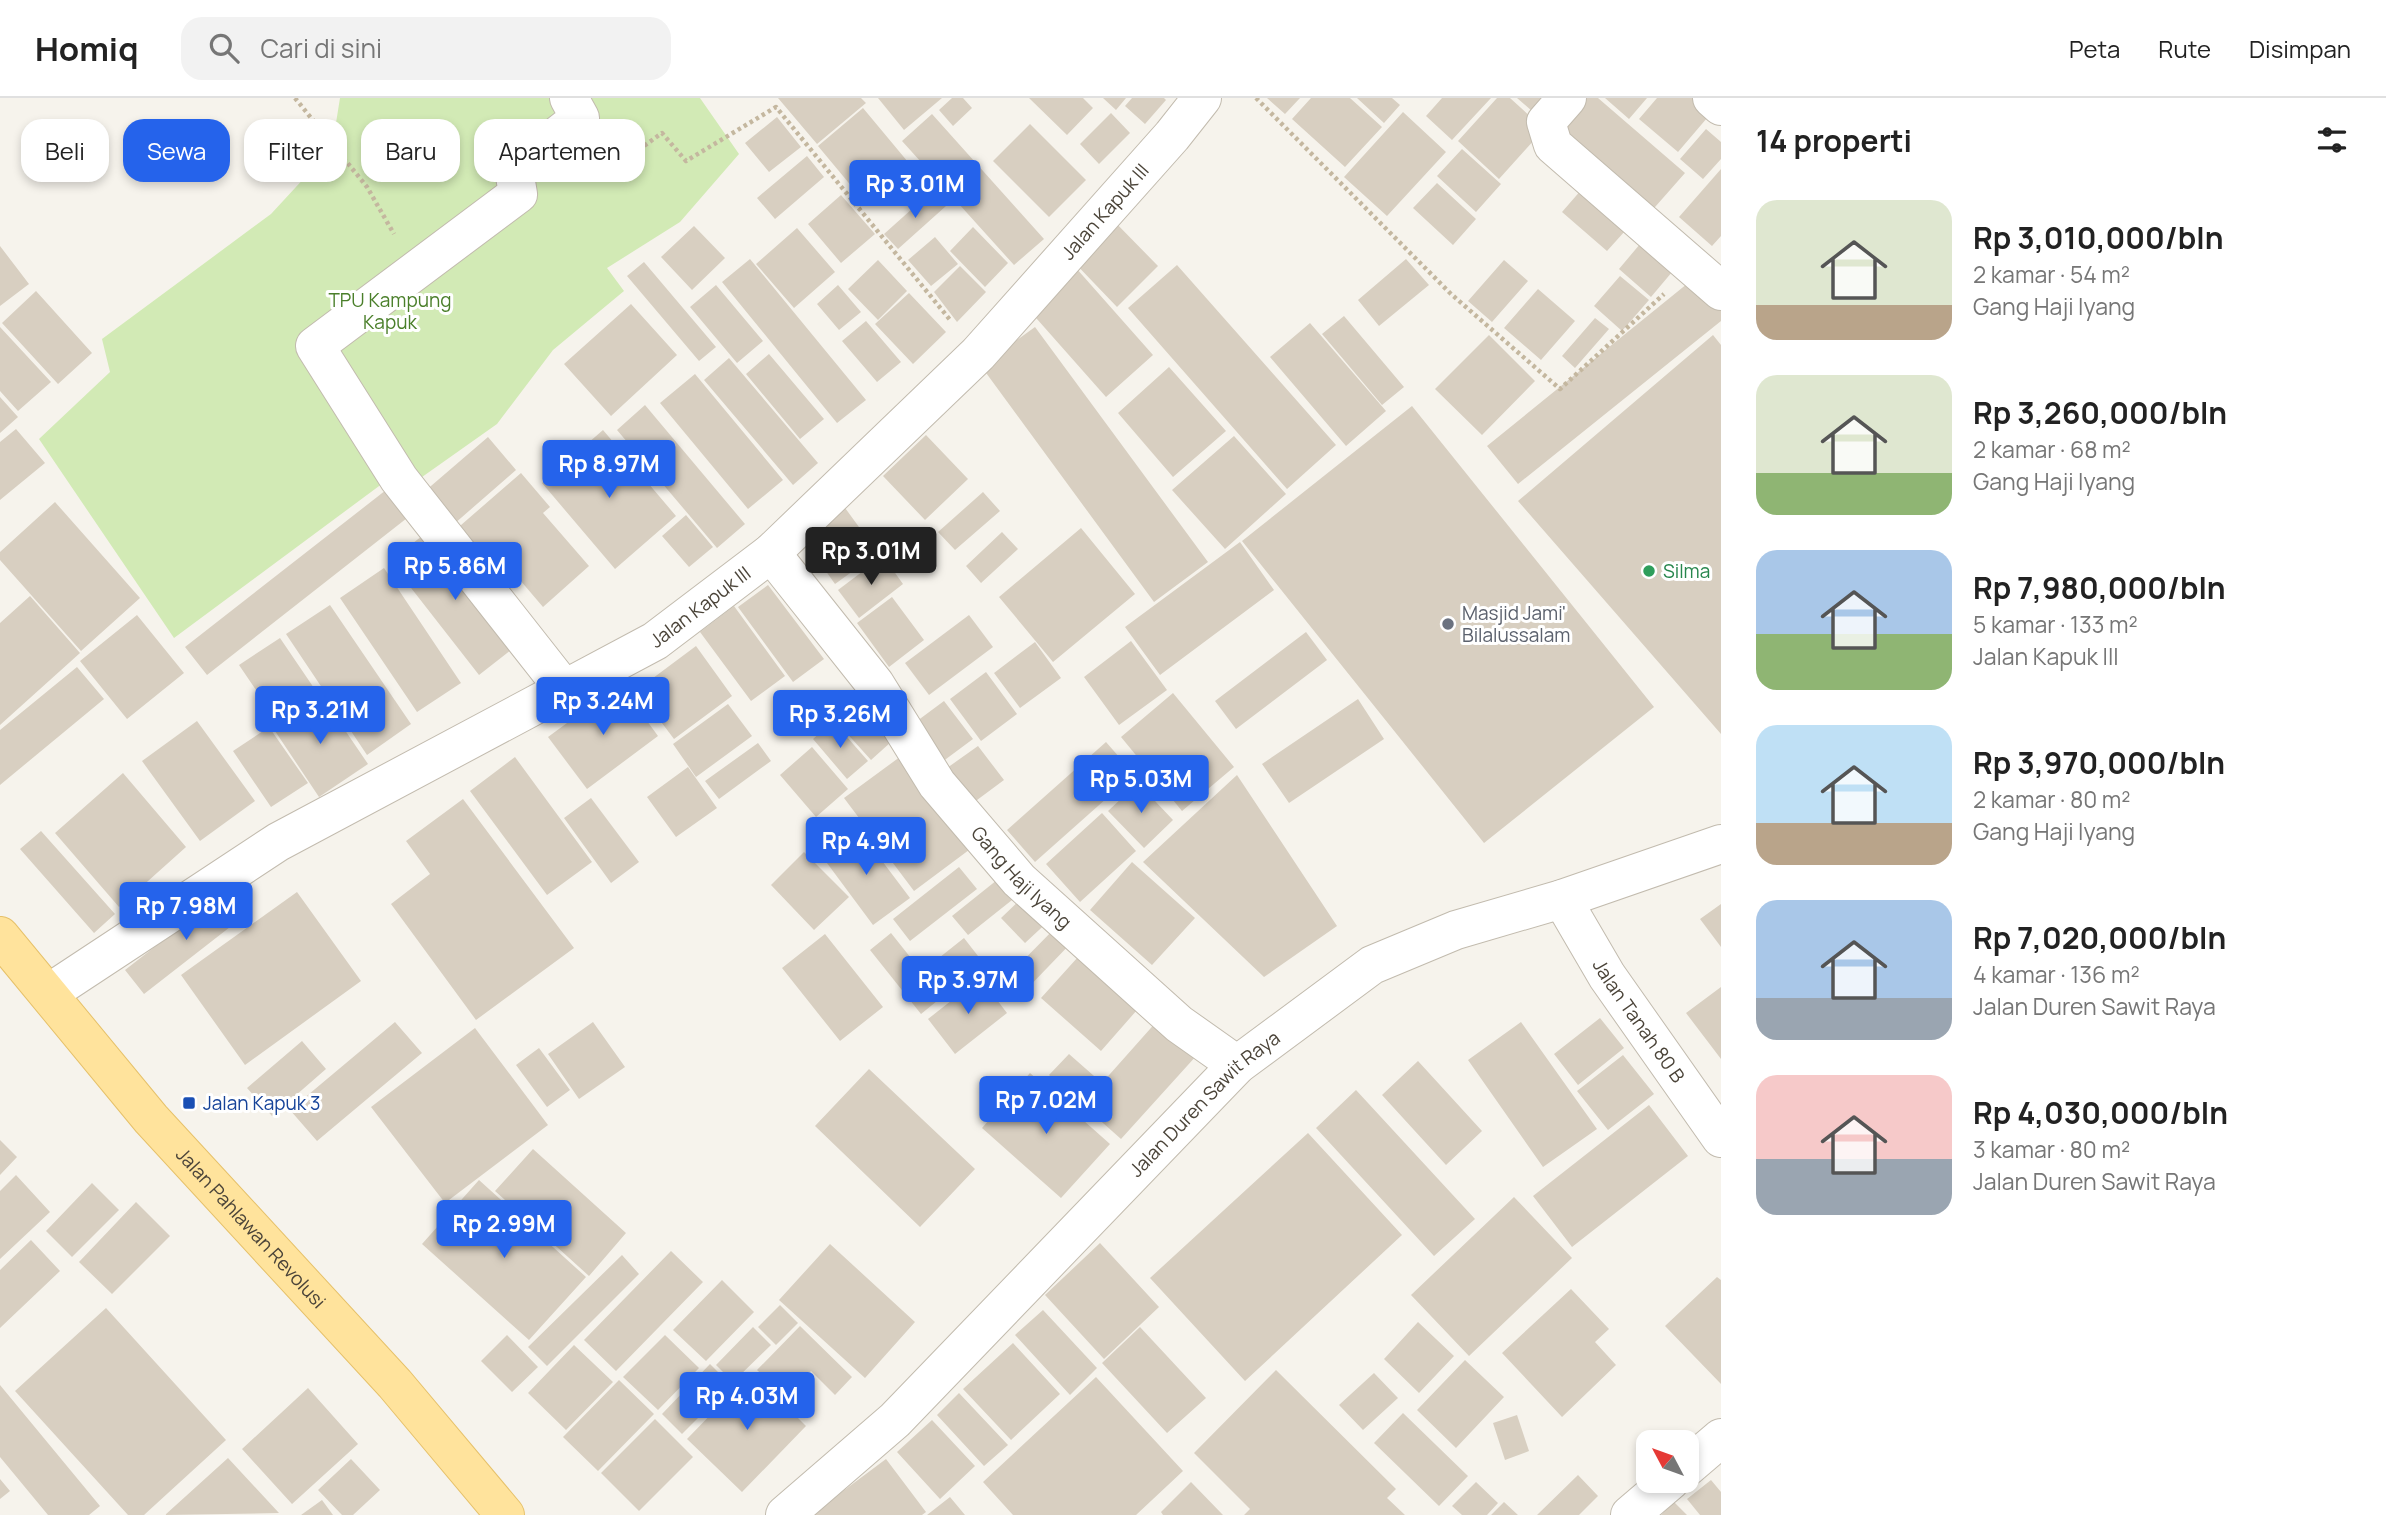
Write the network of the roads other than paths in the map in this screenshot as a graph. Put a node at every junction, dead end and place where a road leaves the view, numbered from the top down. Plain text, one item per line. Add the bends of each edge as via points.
1 (1202, 98) edge
2 (1567, 98) edge
3 (1712, 98) edge
4 (1721, 106) edge
5 (575, 108) edge
6 (1707, 279) edge
7 (771, 554) junction
8 (565, 690) junction
9 (1721, 844) edge
10 (1562, 899) junction
11 (0, 936) edge
12 (49, 993) junction
13 (1237, 1065) junction
14 (1721, 1138) edge
15 (1721, 1438) edge
16 (1699, 1457) edge
17 (1656, 1493) edge
18 (505, 1515) edge
19 (785, 1515) edge
20 (1630, 1515) edge

1 - 7 street, Jalan Kapuk III via 978,354
2 - 6 street via 1546,122 1553,145
3 - 4 street
5 - 8 street via 514,170 517,194 315,346 399,479
7 - 8 street, Jalan Kapuk III via 655,641
7 - 13 street, Gang Haji Iyang via 875,684 937,784 1019,880 1179,1024
8 - 12 street, Jalan Kapuk III via 278,842
9 - 10 street, Jalan Duren Sawit Raya
10 - 13 street, Jalan Duren Sawit Raya via 1456,930 1372,965
10 - 14 street, Jalan Tanah 80 B via 1607,976
11 - 12 main road, Jalan Pahlawan Revolusi
12 - 18 main road, Jalan Pahlawan Revolusi via 151,1119 395,1384
13 - 19 street, Jalan Duren Sawit Raya via 895,1420
15 - 16 street
17 - 20 street

